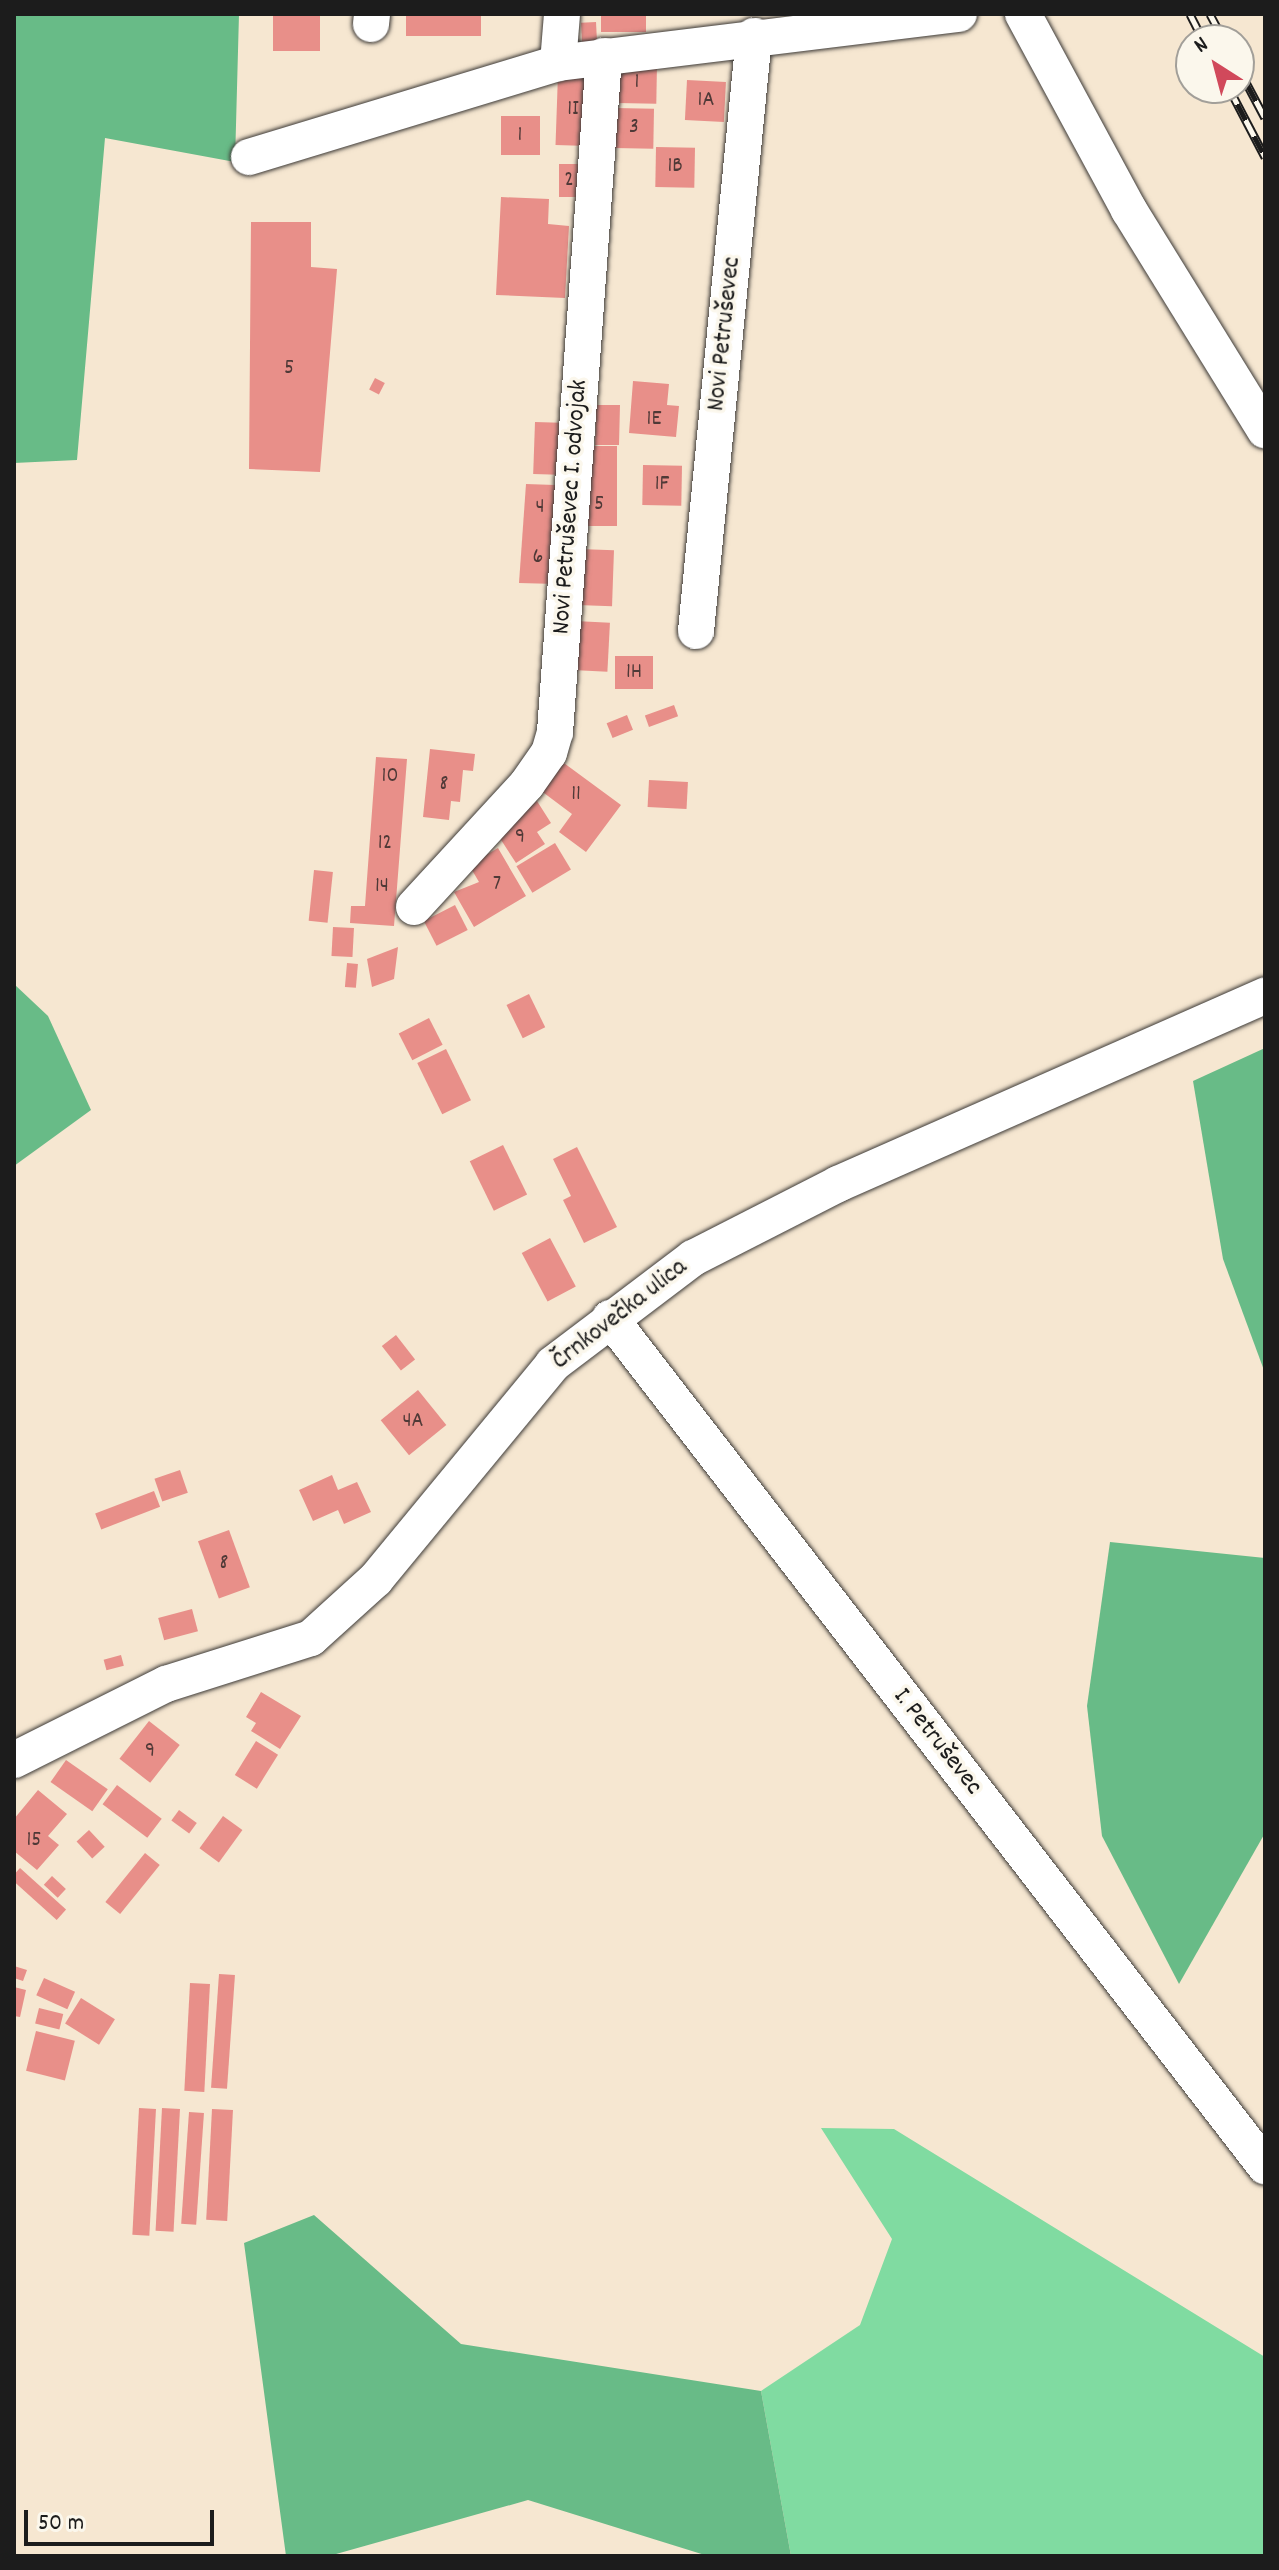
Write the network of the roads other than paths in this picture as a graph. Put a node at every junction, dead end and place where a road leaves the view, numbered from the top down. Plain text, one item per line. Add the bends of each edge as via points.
1 (562, 14) edge
2 (959, 14) edge
3 (1023, 14) edge
4 (754, 36) junction
5 (604, 56) junction
6 (558, 63) junction
7 (249, 157) dead end
8 (1265, 430) edge
9 (696, 631) dead end
10 (414, 907) dead end
11 (1265, 996) edge
12 (610, 1318) junction
13 (14, 1760) edge
14 (1265, 2166) edge

1 - 6 street
2 - 4 street
3 - 8 street via 1129,210
4 - 5 street
4 - 9 street, Novi Petruševec
5 - 6 street
5 - 10 street, Novi Petruševec I. odvojak via 555,732 549,753 527,784
6 - 7 street
11 - 12 street, Črnkovečka ulica via 838,1184 693,1258
12 - 13 street, Črnkovečka ulica via 553,1364 376,1579 311,1638 166,1684
12 - 14 street, I. Petruševec

